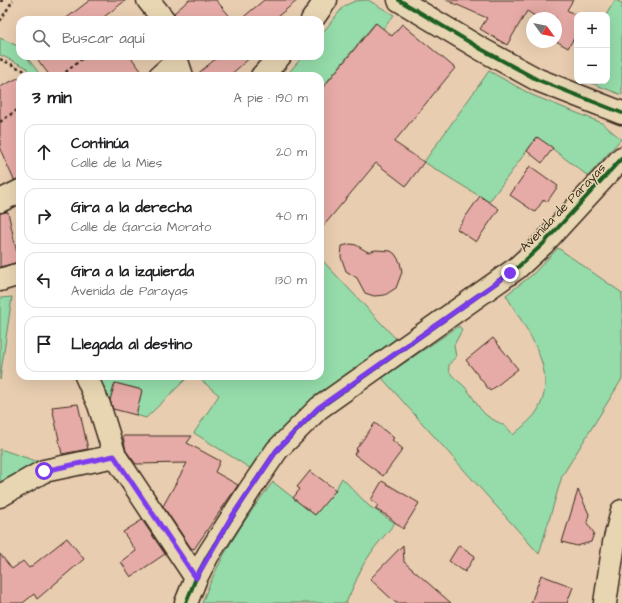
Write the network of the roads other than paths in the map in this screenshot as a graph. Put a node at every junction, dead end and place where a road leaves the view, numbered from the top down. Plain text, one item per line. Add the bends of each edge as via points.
1 (148, 0) edge
2 (326, 0) edge
3 (399, 0) edge
4 (161, 16) edge
5 (315, 16) edge
6 (276, 60) edge
7 (178, 64) edge
8 (166, 72) edge
9 (266, 72) edge
10 (622, 113) edge
11 (622, 158) edge
12 (16, 275) edge
13 (0, 280) edge
14 (88, 380) edge
15 (114, 456) junction
16 (0, 496) edge
17 (622, 512) edge
18 (196, 578) junction
19 (186, 603) edge
20 (605, 603) edge

1 - 4 street
2 - 5 street
3 - 10 street via 538,80
6 - 9 street
7 - 8 street
11 - 18 street, Avenida de Parayas via 543,244 517,268 318,408 277,450 208,555
12 - 13 street
14 - 15 street via 99,405
15 - 16 street via 44,471
15 - 18 street
17 - 20 street via 614,543
18 - 19 street, Avenida de Parayas

